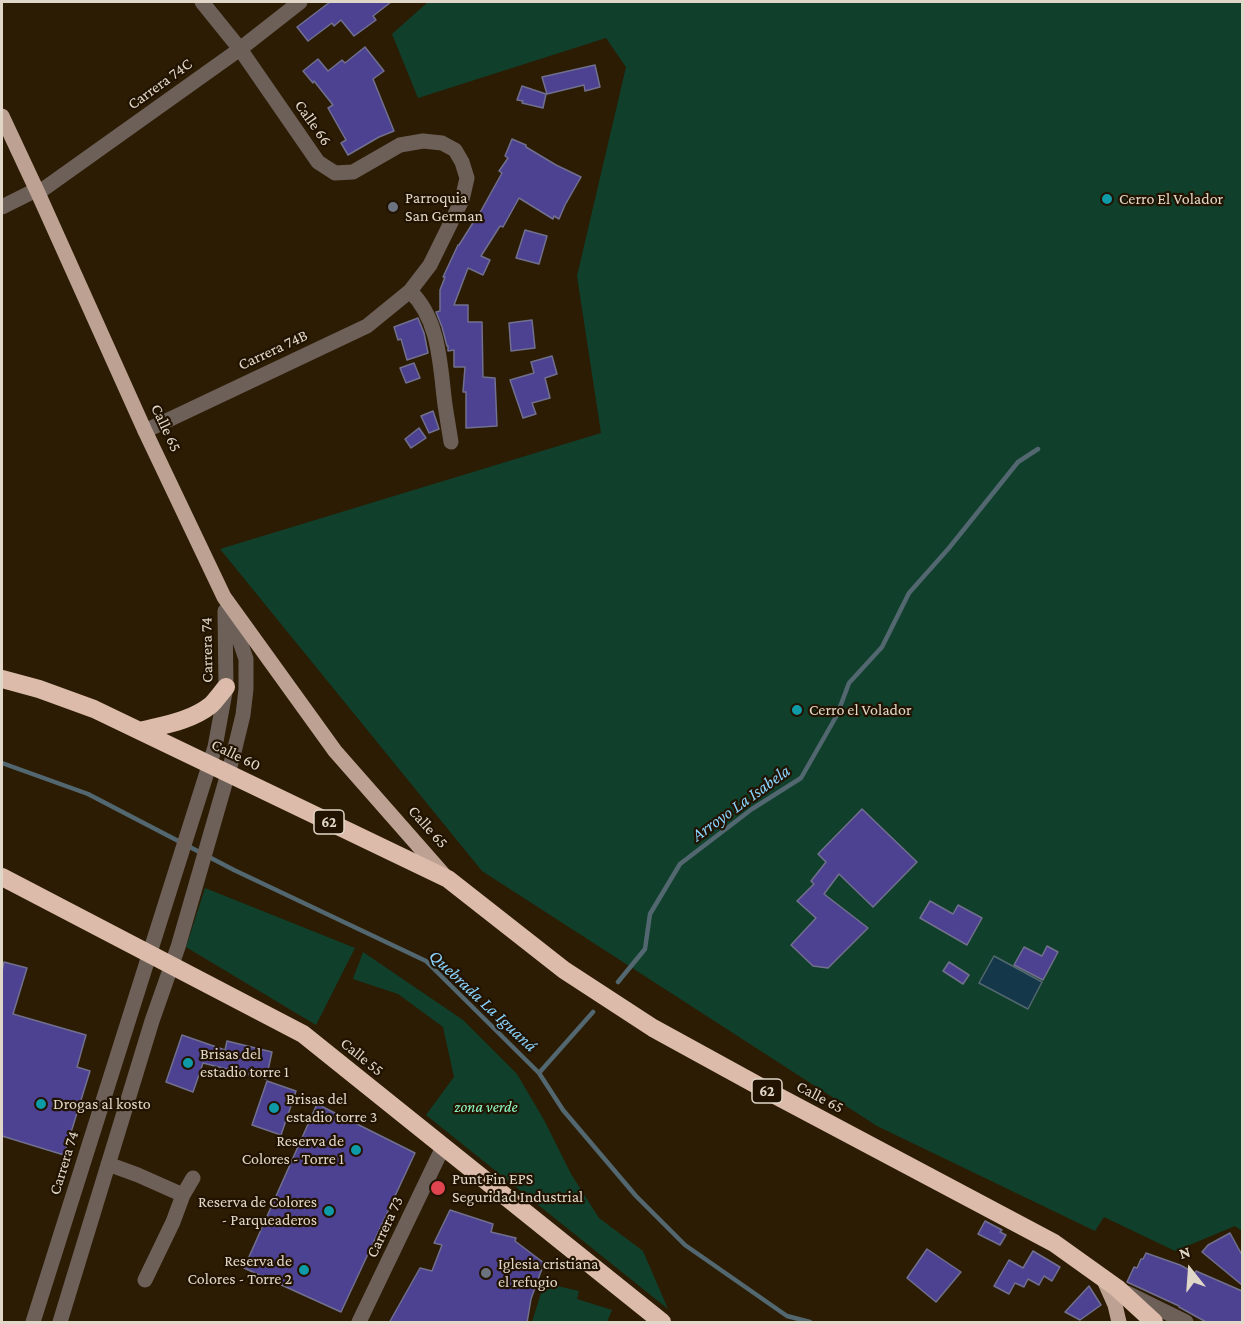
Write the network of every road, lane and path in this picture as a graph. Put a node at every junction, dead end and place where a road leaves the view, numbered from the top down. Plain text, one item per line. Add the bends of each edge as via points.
1 (202, 2) edge
2 (300, 2) edge
3 (240, 49) junction
4 (2, 116) edge
5 (462, 162) joint
6 (37, 192) junction
7 (2, 207) edge
8 (410, 291) junction
9 (145, 430) junction
10 (451, 442) dead end
11 (224, 597) junction
12 (2, 679) edge
13 (226, 687) junction
14 (140, 731) junction
15 (209, 764) junction
16 (228, 774) junction
17 (2, 878) edge
18 (448, 879) junction
19 (150, 954) junction
20 (172, 965) junction
21 (443, 1147) junction
22 (108, 1164) junction
23 (193, 1178) dead end
24 (183, 1195) junction
25 (1102, 1276) junction
26 (145, 1280) dead end
27 (1117, 1288) junction
28 (33, 1323) edge
29 (60, 1323) edge
30 (359, 1323) edge
31 (662, 1323) edge
32 (1119, 1323) edge
33 (1154, 1323) edge
34 (1186, 1323) edge

1 - 3 street, Calle 66
2 - 3 street, Carrera 74C
3 - 5 street, Calle 66 via 318,162 335,173 353,172 400,146 423,141 442,143 454,150
3 - 6 street, Carrera 74C
4 - 6 main road, Calle 65
5 - 8 street, Carrera 74B via 467,178 462,200 430,265
6 - 7 street, Carrera 74C
6 - 9 main road, Calle 65
8 - 9 street, Carrera 74B via 367,326
8 - 10 street via 423,307 437,343
9 - 11 main road, Calle 65
11 - 13 street, Carrera 74
11 - 16 street, Carrera 74 via 246,659 243,715
11 - 18 main road, Calle 65 via 334,752
12 - 14 highway, Calle 60 / 62 via 39,688
13 - 14 highway via 196,714
13 - 15 street, Carrera 74
14 - 15 highway, Calle 60 / 62
15 - 16 highway, Calle 60 / 62
15 - 19 street, Carrera 74
16 - 18 highway, Calle 60 / 62
16 - 20 street, Carrera 74
17 - 19 highway, Calle 55
18 - 25 highway, Calle 65 / 62 via 564,970 653,1028 1054,1244
19 - 20 highway, Calle 55
19 - 28 street, Carrera 74
20 - 21 highway, Calle 55 via 303,1034
20 - 22 street, Carrera 74
21 - 30 street, Carrera 73
21 - 31 highway, Calle 55
22 - 24 street
22 - 29 street, Carrera 74
23 - 24 street
24 - 26 street
25 - 27 highway, Calle 65 / 62
25 - 32 main road
27 - 33 highway, 62
27 - 34 street

